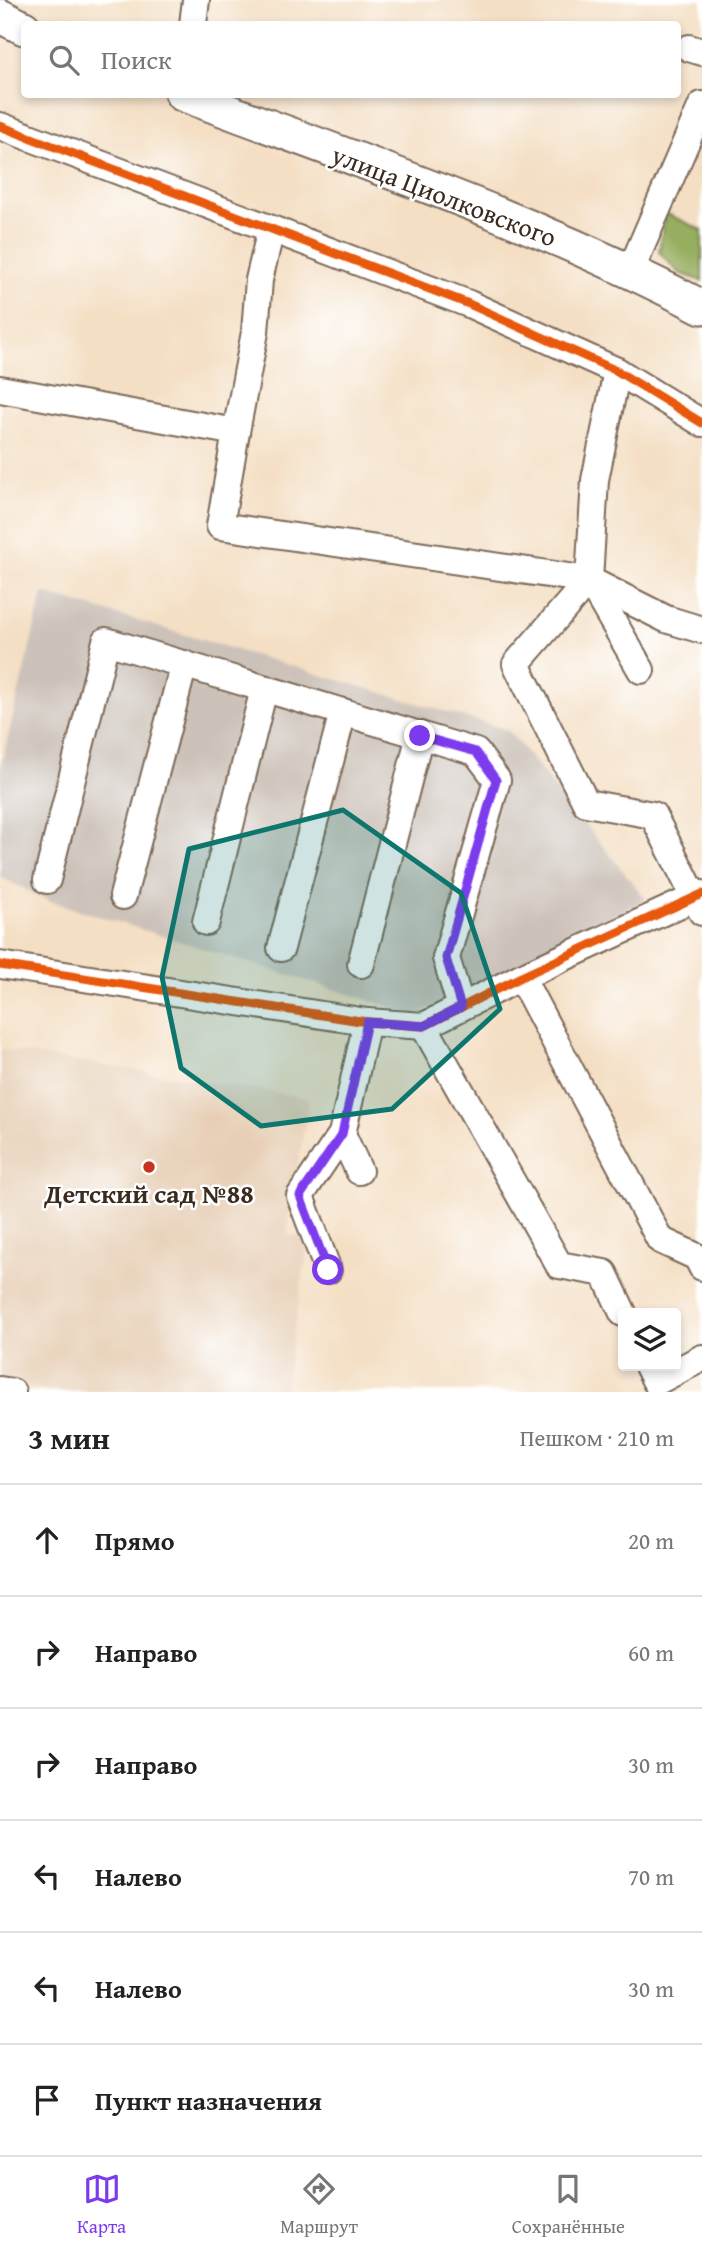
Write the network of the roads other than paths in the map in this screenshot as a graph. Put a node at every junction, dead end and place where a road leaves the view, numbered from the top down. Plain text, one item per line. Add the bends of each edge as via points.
1 (196, 0) edge
2 (0, 16) edge
3 (193, 21) edge
4 (0, 26) edge
5 (21, 26) edge
6 (21, 34) edge
7 (192, 98) edge
8 (702, 105) edge
9 (0, 126) edge
10 (271, 229) junction
11 (631, 270) junction
12 (702, 307) edge
13 (617, 371) junction
14 (0, 389) edge
15 (702, 423) edge
16 (236, 432) junction
17 (589, 580) junction
18 (702, 630) edge
19 (184, 664) junction
20 (641, 670) dead end
21 (264, 689) junction
22 (343, 712) junction
23 (420, 736) junction
24 (47, 880) dead end
25 (123, 896) dead end
26 (699, 901) edge
27 (206, 922) dead end
28 (281, 948) dead end
29 (361, 964) dead end
30 (0, 965) edge
31 (522, 977) junction
32 (461, 1007) junction
33 (367, 1022) junction
34 (424, 1026) junction
35 (342, 1134) junction
36 (359, 1171) dead end
37 (702, 1267) edge
38 (328, 1270) dead end
39 (621, 1308) edge
40 (702, 1358) edge
41 (681, 1369) edge
42 (650, 1371) edge
43 (677, 1371) edge
44 (0, 1390) edge
45 (12, 1392) edge

1 - 3 street
2 - 5 main road
4 - 6 main road
7 - 11 main road, улица Циолковского
8 - 11 street
9 - 10 street
10 - 13 street via 469,304
10 - 16 street
11 - 12 main road, улица Циолковского
13 - 15 street
13 - 17 street via 595,480
14 - 16 street
16 - 17 street via 220,526
17 - 18 street via 666,620
17 - 20 street
17 - 26 street via 516,664 586,803 653,815
19 - 21 street
19 - 24 street via 106,640
19 - 25 street
21 - 22 street
21 - 27 street
22 - 23 street
22 - 28 street
23 - 29 street
23 - 32 street via 476,752 496,780 446,958
26 - 31 street
30 - 33 street
31 - 32 street
31 - 37 street via 660,1240 697,1257
32 - 34 street
33 - 34 street
33 - 35 street
34 - 39 street via 559,1265 604,1273
35 - 36 street
35 - 38 street via 300,1196
40 - 41 street
42 - 43 street via 656,1382
44 - 45 street

